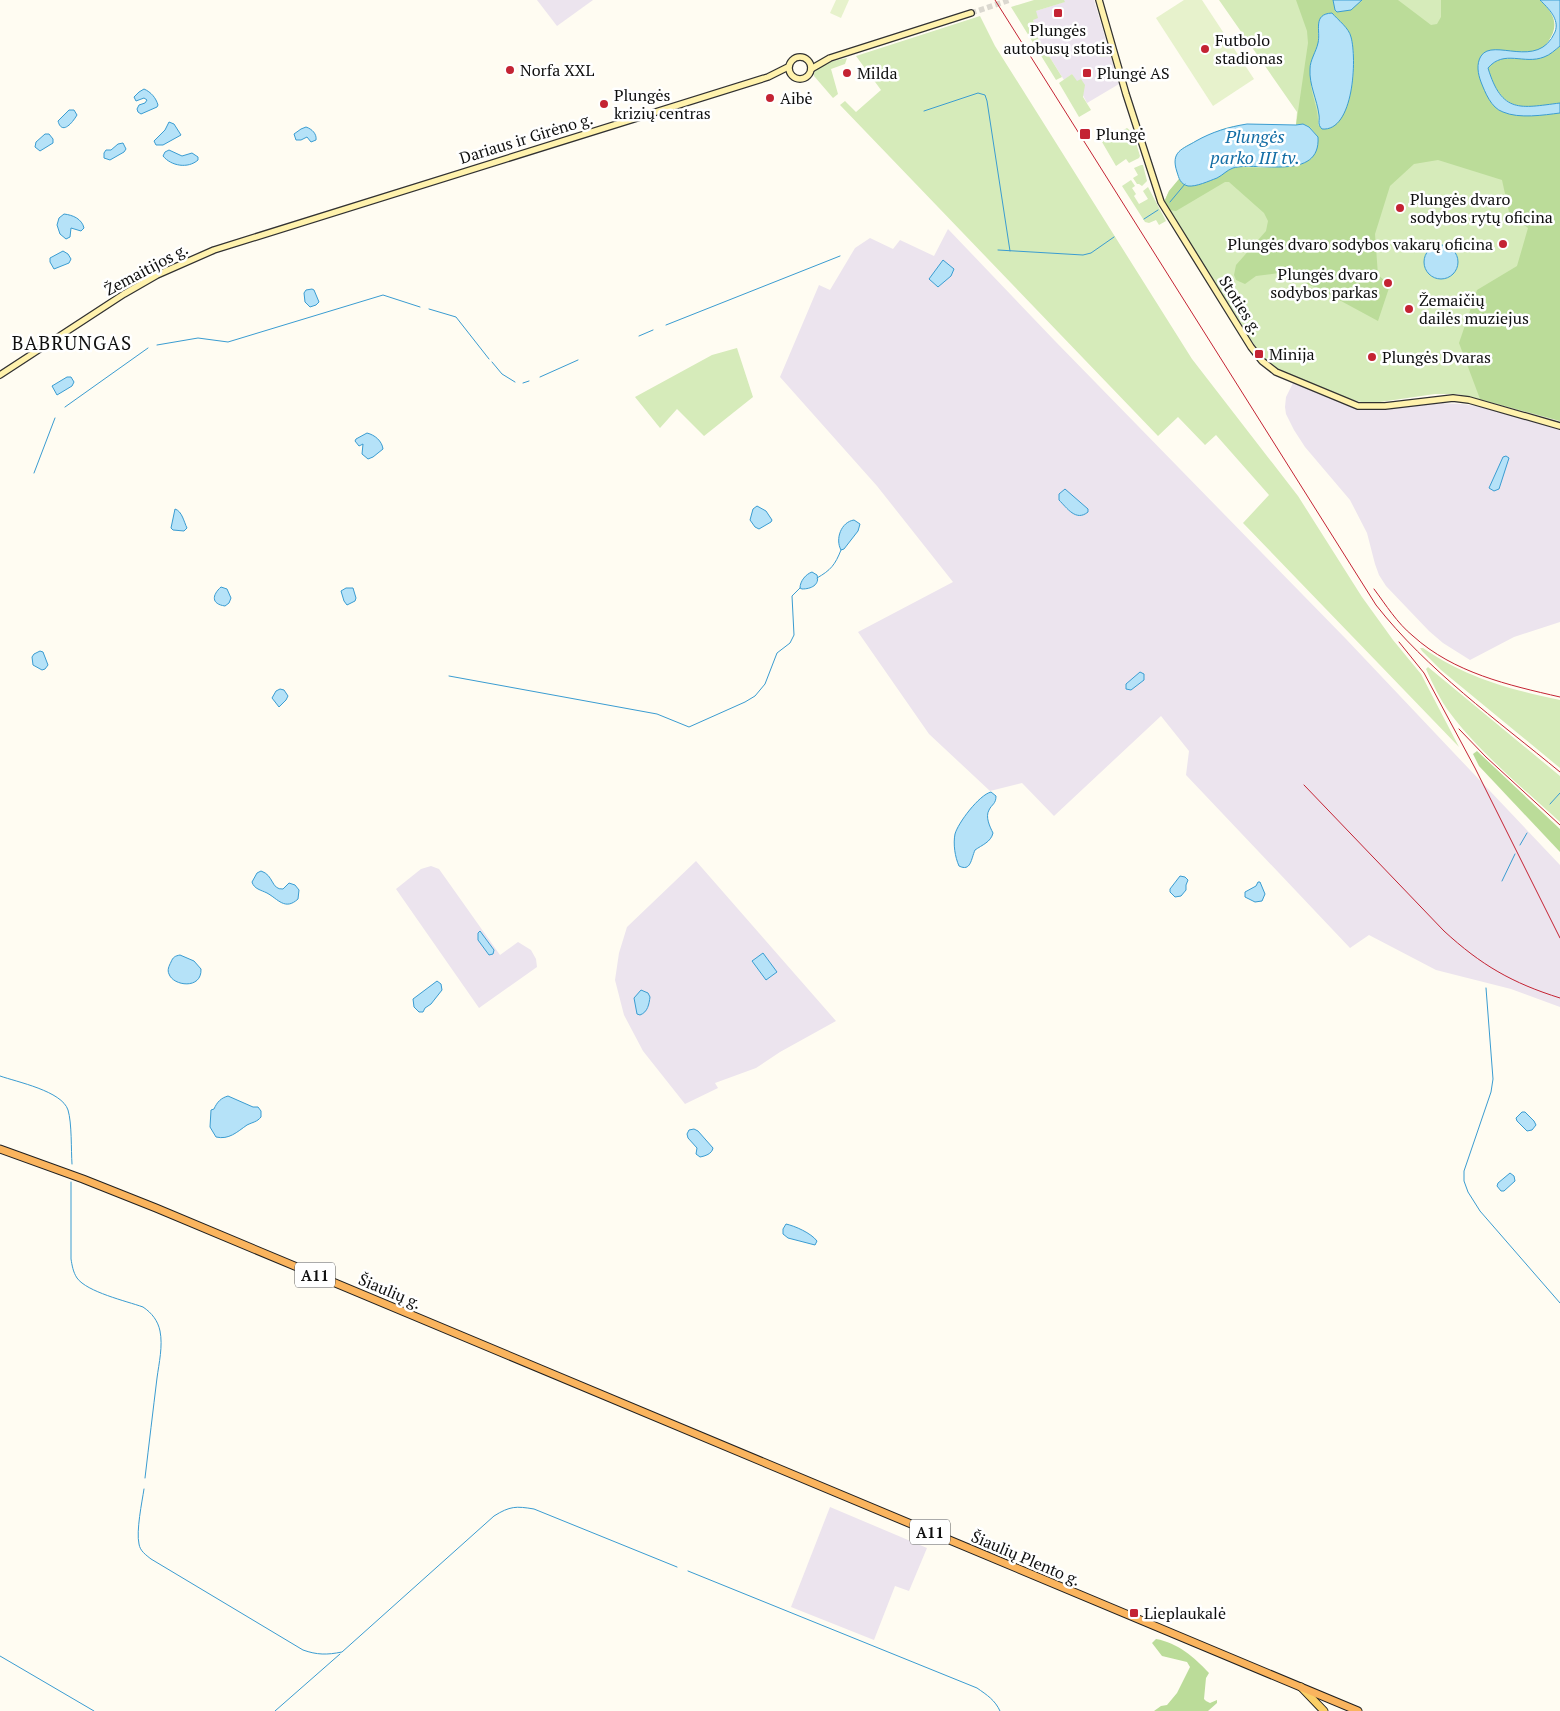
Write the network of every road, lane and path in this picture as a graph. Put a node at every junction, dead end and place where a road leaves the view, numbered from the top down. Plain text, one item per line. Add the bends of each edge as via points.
1 (1099, 0) edge
2 (971, 13) tunnel mouth
3 (830, 58) junction
4 (808, 60) junction
5 (788, 67) junction
6 (811, 69) junction
7 (791, 75) junction
8 (770, 77) junction
9 (319, 217) joint
10 (0, 375) edge
11 (1560, 426) edge
12 (0, 1148) edge
13 (629, 1406) joint
14 (1300, 1687) junction
15 (1347, 1709) edge
16 (1324, 1711) edge
17 (1357, 1711) edge

1 - 11 main road, Stoties g. via 1160,202 1251,347 1267,366 1358,406 1453,398
2 - 3 main road, Dariaus ir Girėno g.
3 - 4 main road, Dariaus ir Girėno g.
3 - 6 main road, Dariaus ir Girėno g.
4 - 5 main road, Dariaus ir Girėno g. via 796,57
4 - 6 main road
5 - 7 main road
5 - 8 main road, Dariaus ir Girėno g.
6 - 7 main road, Dariaus ir Girėno g. via 803,79
7 - 8 main road, Dariaus ir Girėno g.
8 - 9 main road, Dariaus ir Girėno g.
9 - 10 main road, Žemaitijos g. via 214,250 157,276
12 - 13 highway, Šiaulių g. / A11 via 156,1208
13 - 14 highway, Šiaulių Plento g. / A11
14 - 15 highway, Šiaulių Plento g. / A11
14 - 16 main road
15 - 17 highway, Šiaulių Plento g. / A11

